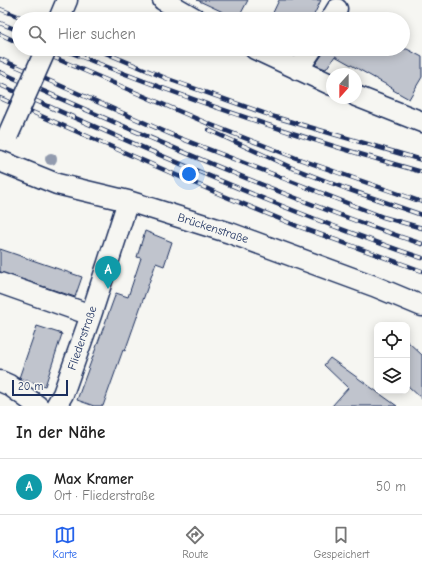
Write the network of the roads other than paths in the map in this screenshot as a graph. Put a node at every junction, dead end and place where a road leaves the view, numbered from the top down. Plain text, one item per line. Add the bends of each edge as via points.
1 (67, 0) edge
2 (163, 0) edge
3 (62, 12) edge
4 (184, 12) edge
5 (43, 56) edge
6 (269, 56) edge
7 (307, 56) edge
8 (298, 70) junction
9 (326, 82) edge
10 (362, 98) edge
11 (422, 122) edge
12 (0, 153) edge
13 (0, 161) edge
14 (128, 201) junction
15 (0, 283) edge
16 (422, 306) edge
17 (91, 315) junction
18 (0, 381) edge
19 (38, 406) edge
20 (56, 406) edge

1 - 3 street
2 - 4 street
5 - 12 street, bridge
6 - 8 street
7 - 8 street
8 - 9 street
10 - 11 street
13 - 14 street, Brückenstraße via 57,184
14 - 16 street, Brückenstraße via 251,241
14 - 17 street, Fliederstraße
15 - 17 street
17 - 20 street, Fliederstraße via 63,394
18 - 19 street

